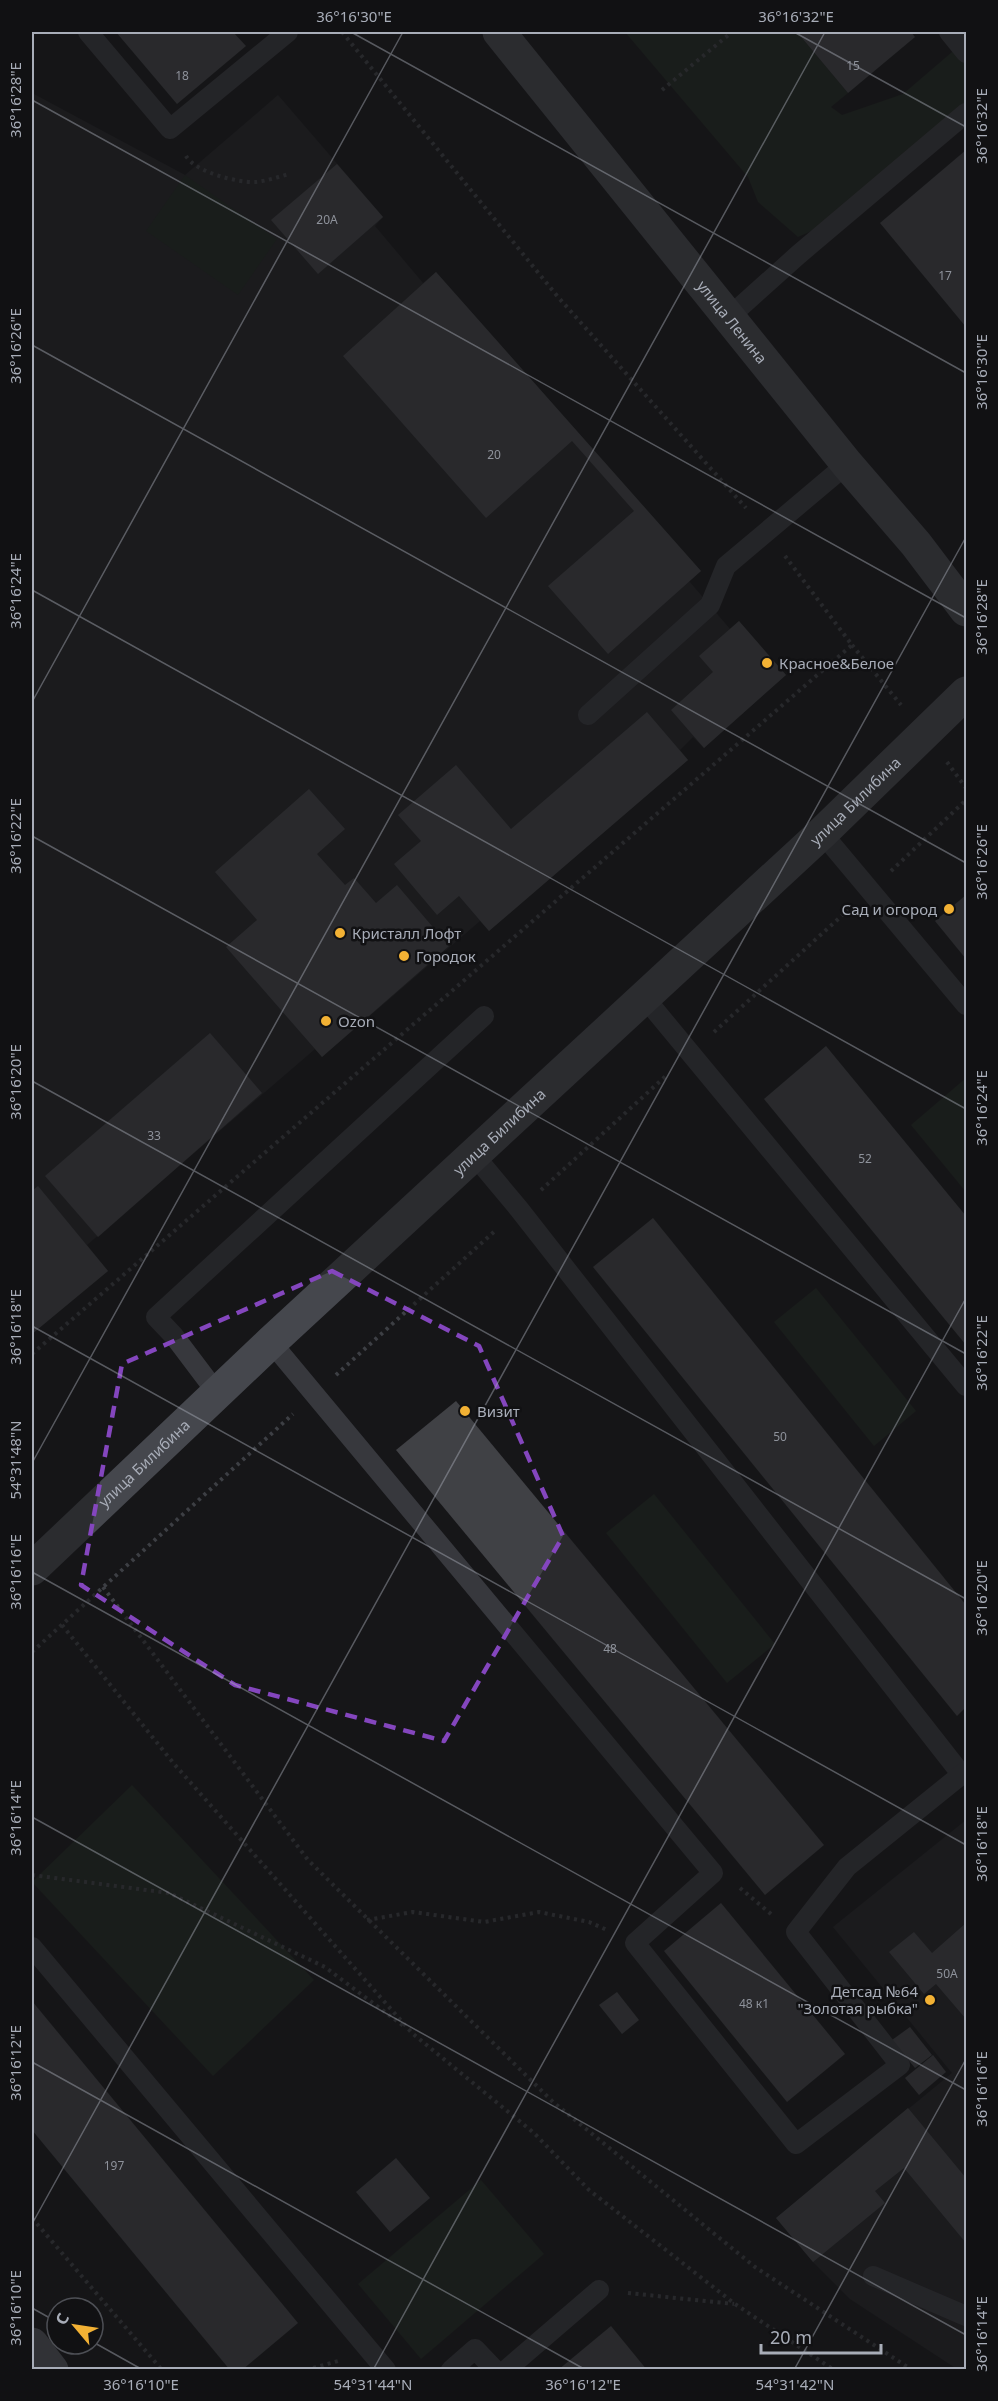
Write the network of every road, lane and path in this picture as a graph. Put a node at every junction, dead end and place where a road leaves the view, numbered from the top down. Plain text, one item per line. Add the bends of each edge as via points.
1 (88, 32) edge
2 (288, 32) edge
3 (342, 32) edge
4 (499, 32) edge
5 (732, 32) edge
6 (949, 32) edge
7 (966, 53) edge
8 (662, 90) dead end
9 (966, 113) edge
10 (170, 129) junction
11 (289, 174) dead end
12 (729, 317) junction
13 (847, 464) junction
14 (767, 531) junction
15 (966, 610) edge
16 (966, 693) edge
17 (588, 715) dead end
18 (822, 833) junction
19 (644, 997) junction
20 (966, 1005) edge
21 (484, 1016) dead end
22 (474, 1155) junction
23 (272, 1342) junction
24 (32, 1354) edge
25 (966, 1386) edge
26 (218, 1393) junction
27 (32, 1569) edge
28 (103, 1587) dead end
29 (62, 1625) dead end
30 (964, 1773) edge
31 (713, 1873) junction
32 (32, 1875) edge
33 (367, 1920) junction
34 (796, 1932) junction
35 (635, 1943) junction
36 (32, 1947) edge
37 (412, 2033) junction
38 (32, 2218) edge
39 (873, 2276) dead end
40 (599, 2290) joint
41 (735, 2304) junction
42 (966, 2316) edge
43 (32, 2344) edge
44 (52, 2370) edge
45 (162, 2370) edge
46 (386, 2370) edge
47 (451, 2370) edge
48 (495, 2370) edge
49 (506, 2370) edge
50 (834, 2370) edge
51 (912, 2370) edge

1 - 10 lane
2 - 10 lane
3 - 14 path via 558,297
4 - 12 main road, улица Ленина
5 - 8 path
6 - 7 lane
9 - 12 lane
10 - 11 path via 189,161 207,173 255,182
12 - 13 main road, улица Ленина
13 - 14 lane
13 - 15 main road, улица Ленина
14 - 17 lane via 726,566 710,605
14 - 24 path via 852,645
16 - 18 main road, улица Билибина
18 - 19 main road, улица Билибина
18 - 20 lane
19 - 22 main road, улица Билибина
19 - 25 lane
21 - 26 lane via 156,1317
22 - 23 main road, улица Билибина
22 - 30 lane
23 - 26 main road, улица Билибина
23 - 31 lane
26 - 27 main road, улица Билибина
28 - 33 path via 308,1860
29 - 37 path via 175,1765
30 - 34 lane via 847,1867
31 - 34 path via 748,1893
31 - 35 lane
32 - 37 path via 169,1893 325,1967
33 - 35 path via 414,1912 484,1922 540,1912 589,1922
33 - 51 path via 553,2102 755,2267
34 - 35 lane via 900,2065 796,2144
36 - 46 lane
37 - 41 path via 534,2133 589,2190
38 - 45 path
39 - 42 lane
40 - 41 path
40 - 49 lane
41 - 50 path
43 - 44 main road
47 - 48 lane via 475,2349

